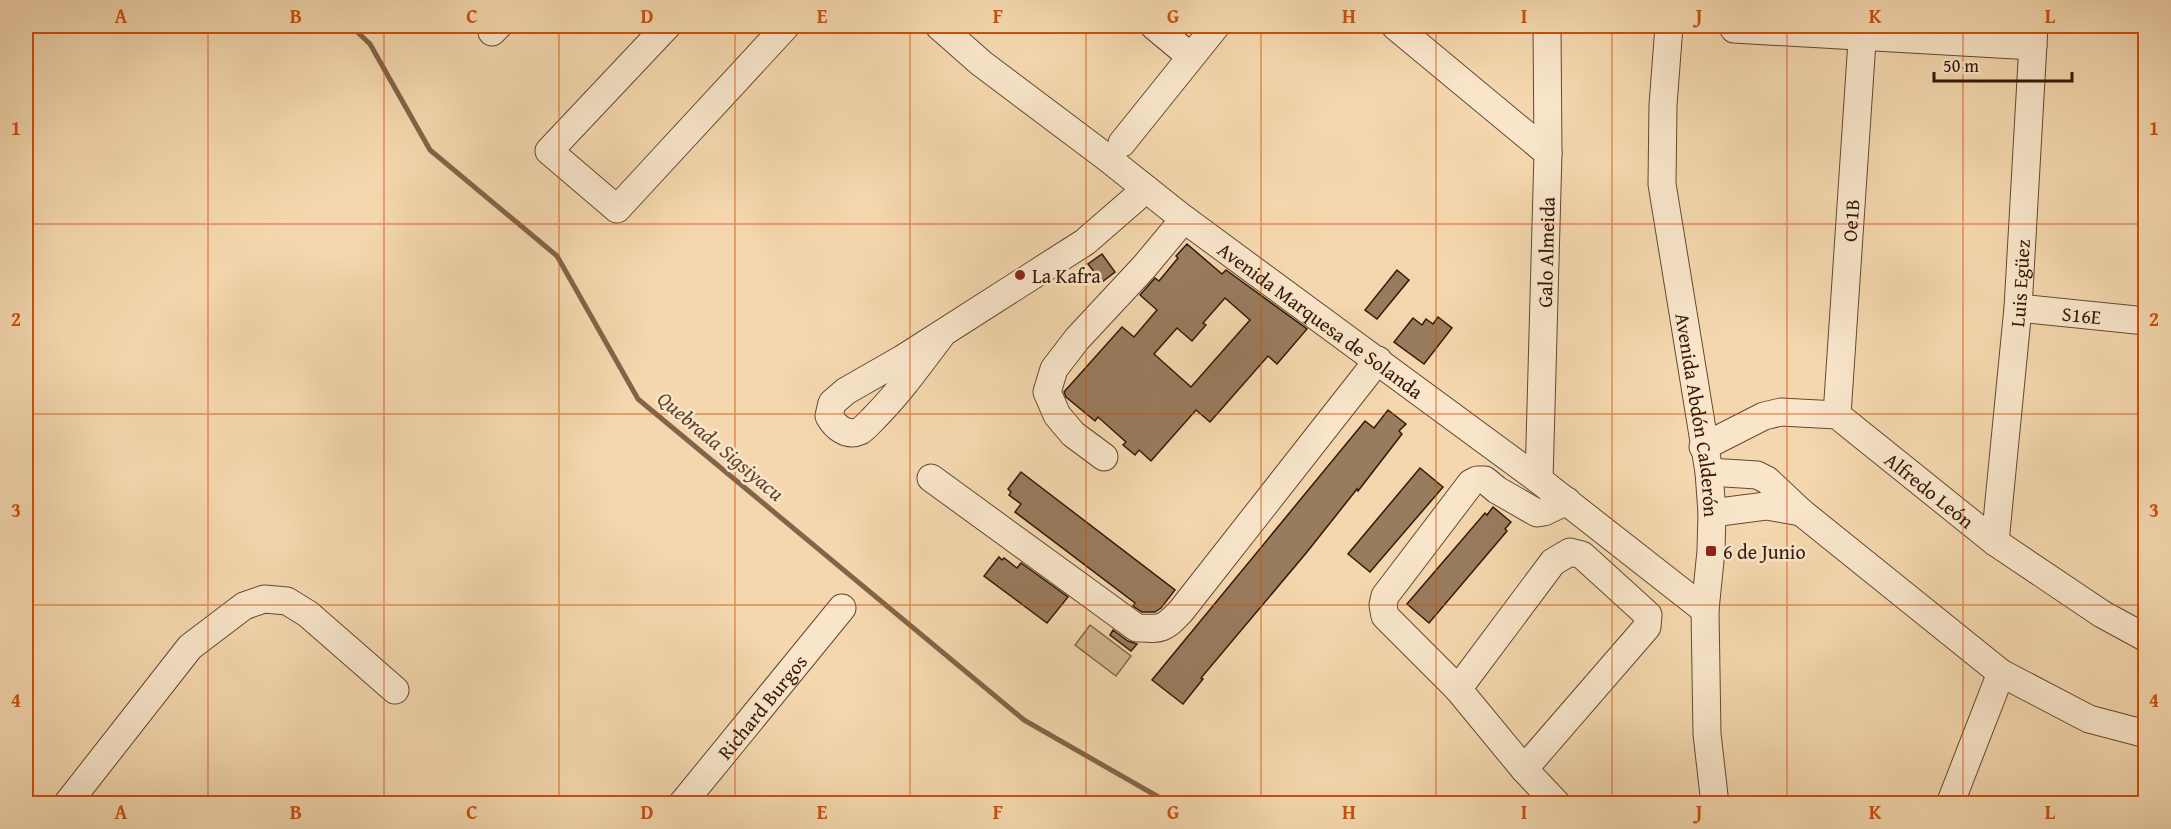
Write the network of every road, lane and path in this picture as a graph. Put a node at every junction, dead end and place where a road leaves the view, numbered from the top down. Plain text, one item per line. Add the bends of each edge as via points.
1 (667, 26) edge
2 (786, 26) edge
3 (939, 26) edge
4 (1154, 26) edge
5 (1216, 26) edge
6 (1395, 26) edge
7 (1547, 26) edge
8 (1669, 26) edge
9 (1734, 29) dead end
10 (1862, 31) edge
11 (2034, 36) edge
12 (1190, 56) junction
13 (1122, 143) dead end
14 (1548, 153) junction
15 (1146, 189) junction
16 (1184, 219) junction
17 (2018, 308) junction
18 (2145, 321) edge
19 (942, 333) dead end
20 (1378, 360) junction
21 (1837, 415) junction
22 (1104, 457) dead end
23 (1706, 459) junction
24 (931, 478) dead end
25 (1539, 480) junction
26 (1567, 501) junction
27 (1801, 512) junction
28 (1712, 513) junction
29 (1995, 542) junction
30 (842, 608) dead end
31 (1705, 610) junction
32 (2145, 638) edge
33 (2001, 673) junction
34 (1458, 688) junction
35 (394, 690) dead end
36 (2145, 734) edge
37 (1524, 769) junction
38 (67, 804) edge
39 (682, 804) edge
40 (1557, 804) edge
41 (1715, 804) edge
42 (1950, 804) edge

1 - 2 street via 549,151 616,209
3 - 15 street, Avenida Marquesa de Solanda via 981,63
4 - 12 street
5 - 12 street
6 - 14 street
7 - 14 street, Galo Almeida
8 - 23 street, Avenida Abdón Calderón via 1662,183
9 - 10 street
10 - 11 street
10 - 21 street, Oe1B
11 - 17 street, Luis Egüez
12 - 13 street
14 - 25 street, Galo Almeida
15 - 16 street, Avenida Marquesa de Solanda
15 - 19 street via 1085,242
16 - 20 street, Avenida Marquesa de Solanda
16 - 22 street via 1054,369 1047,392 1057,415 1072,434
17 - 18 street, S16E
17 - 29 street, Luis Egüez
20 - 24 street via 1166,626 1137,628
20 - 25 street, Avenida Marquesa de Solanda
21 - 23 street via 1781,412 1764,416
21 - 29 street, Alfredo León
23 - 27 street via 1767,480
23 - 28 street, Avenida Abdón Calderón
25 - 26 street, Avenida Marquesa de Solanda
26 - 31 street, Avenida Marquesa de Solanda
26 - 34 street via 1537,513 1485,480 1471,483 1385,596 1385,615
27 - 28 street via 1767,506
27 - 33 street
28 - 31 street, Avenida Abdón Calderón
29 - 32 street, Alfredo León
30 - 39 street, Richard Burgos
31 - 41 street, Avenida Abdón Calderón via 1707,734
33 - 36 street via 2089,719
33 - 42 street
34 - 37 street
34 - 37 street via 1553,562 1570,552 1582,555 1647,615 1647,627
35 - 38 street via 308,614 287,601 264,599 244,606 190,647
37 - 40 street

